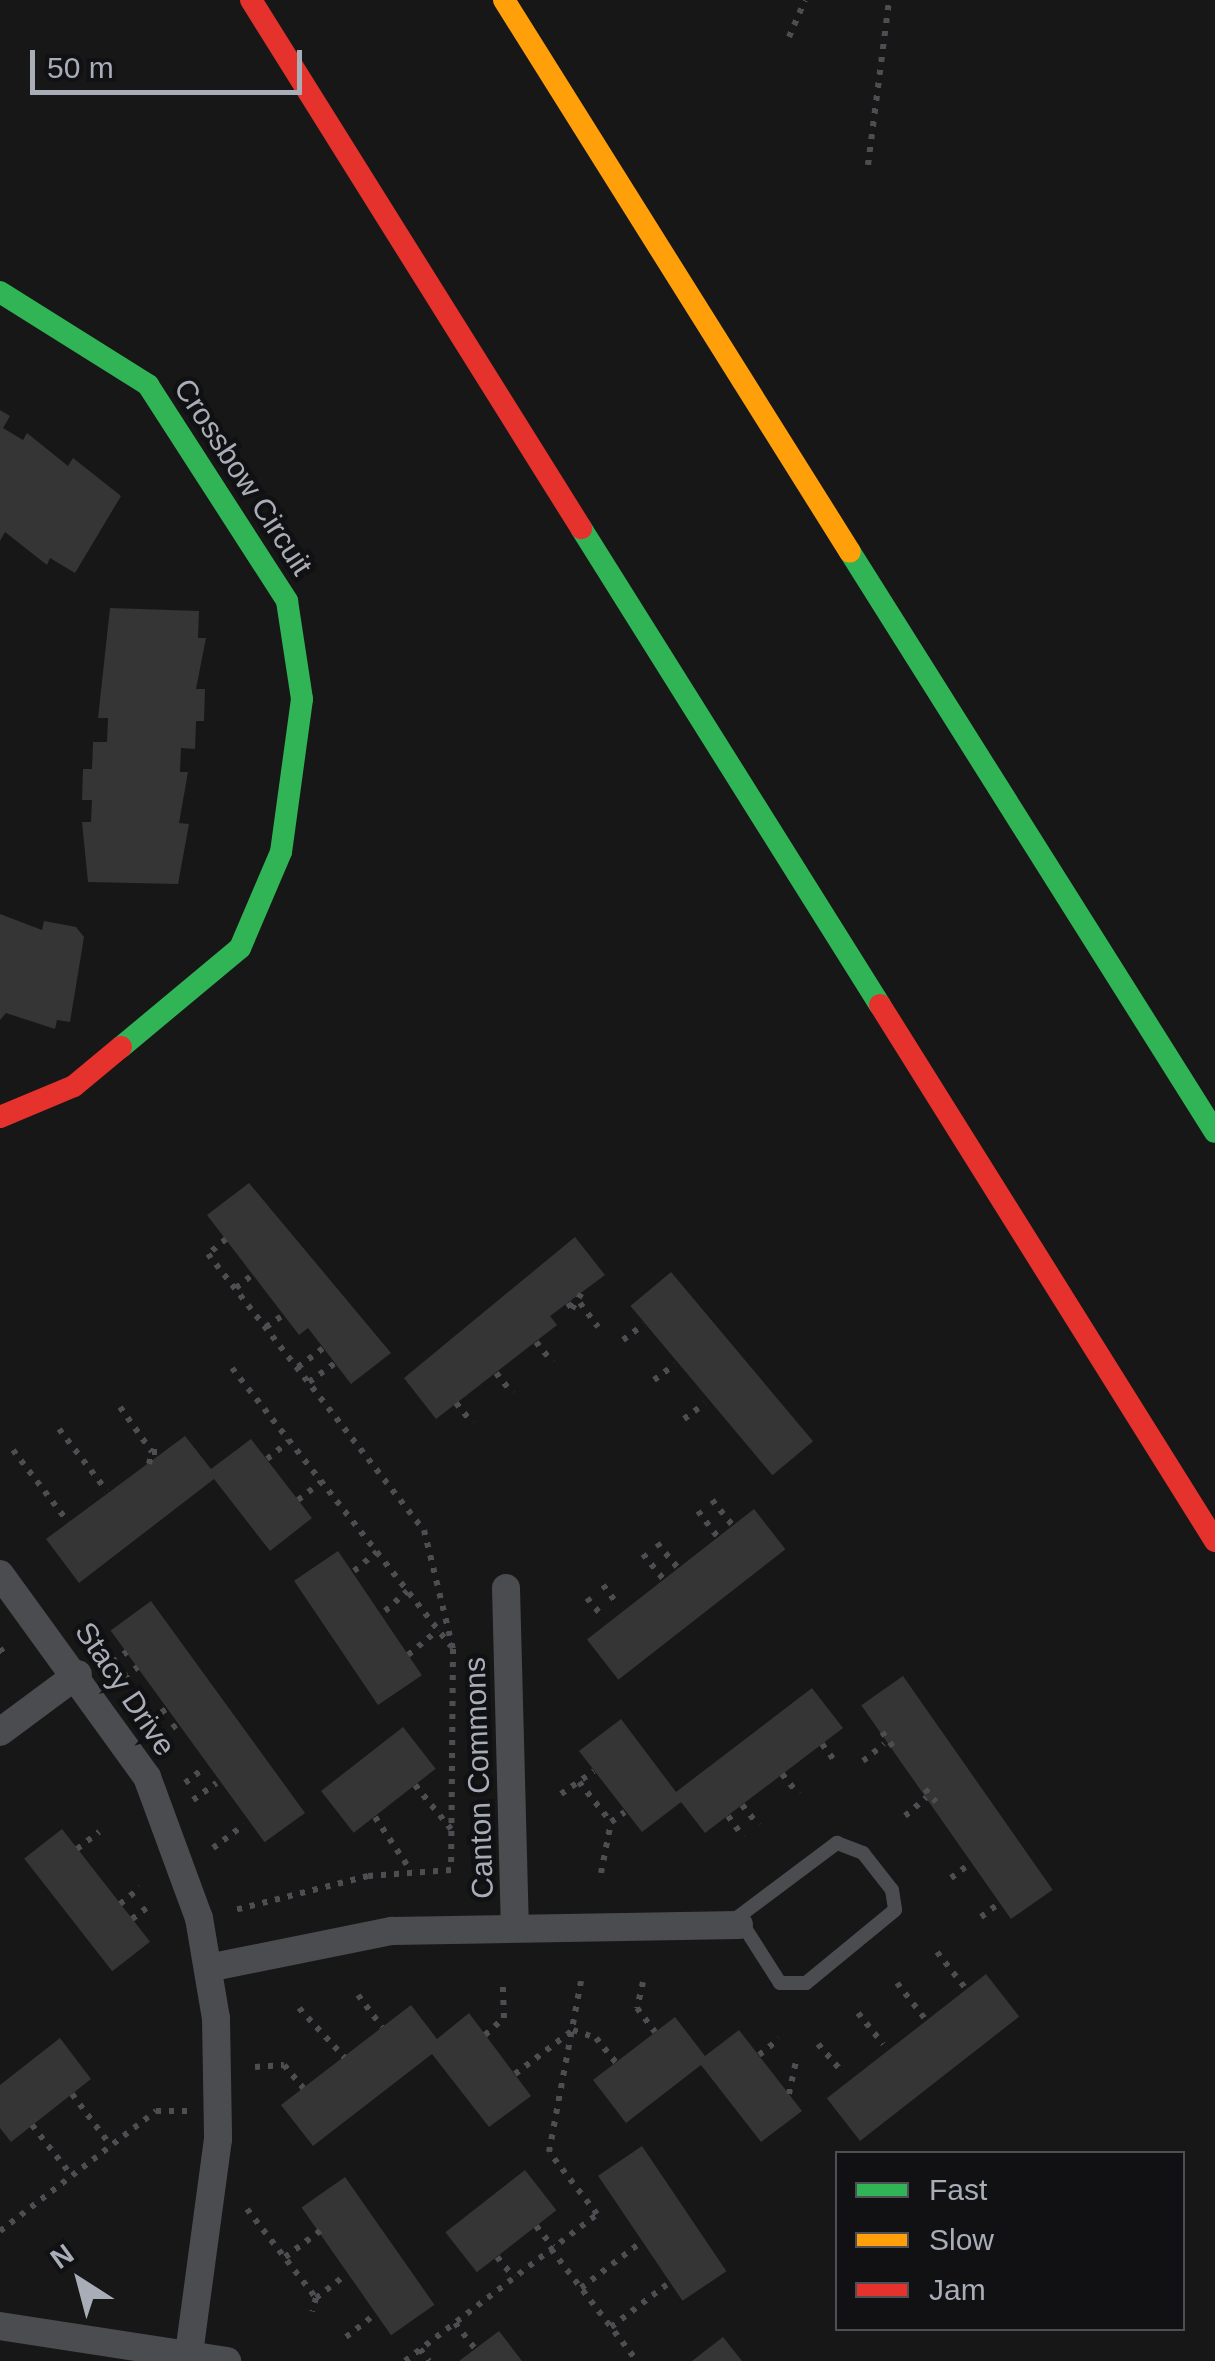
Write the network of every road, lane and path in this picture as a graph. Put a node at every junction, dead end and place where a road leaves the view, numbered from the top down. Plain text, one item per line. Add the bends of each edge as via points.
1 (251, 0) edge
2 (504, 0) edge
3 (805, 0) edge
4 (889, 0) edge
5 (789, 37) dead end
6 (868, 165) dead end
7 (0, 292) edge
8 (0, 1116) edge
9 (1215, 1132) edge
10 (226, 1240) dead end
11 (252, 1274) dead end
12 (236, 1288) junction
13 (583, 1291) dead end
14 (580, 1302) junction
15 (568, 1303) dead end
16 (283, 1315) dead end
17 (644, 1324) dead end
18 (266, 1327) junction
19 (598, 1327) dead end
20 (623, 1340) dead end
21 (536, 1342) dead end
22 (323, 1348) dead end
23 (552, 1362) dead end
24 (335, 1363) dead end
25 (674, 1364) dead end
26 (298, 1367) junction
27 (232, 1368) dead end
28 (496, 1373) dead end
29 (654, 1380) dead end
30 (308, 1382) junction
31 (512, 1393) dead end
32 (705, 1402) dead end
33 (456, 1403) dead end
34 (120, 1407) dead end
35 (684, 1420) dead end
36 (472, 1424) dead end
37 (59, 1428) dead end
38 (289, 1441) junction
39 (13, 1450) dead end
40 (152, 1452) junction
41 (164, 1452) dead end
42 (267, 1459) dead end
43 (149, 1464) dead end
44 (321, 1482) junction
45 (107, 1491) dead end
46 (298, 1500) dead end
47 (712, 1500) dead end
48 (698, 1511) dead end
49 (68, 1522) dead end
50 (733, 1526) dead end
51 (718, 1538) dead end
52 (1215, 1542) edge
53 (657, 1543) dead end
54 (377, 1552) junction
55 (643, 1554) dead end
56 (678, 1568) dead end
57 (354, 1571) dead end
58 (0, 1574) edge
59 (664, 1579) dead end
60 (603, 1585) dead end
61 (506, 1588) dead end
62 (407, 1592) junction
63 (587, 1598) dead end
64 (618, 1605) dead end
65 (385, 1611) dead end
66 (602, 1616) dead end
67 (438, 1630) junction
68 (453, 1649) junction
69 (127, 1652) dead end
70 (408, 1655) dead end
71 (114, 1662) dead end
72 (138, 1667) dead end
73 (78, 1674) junction
74 (124, 1677) dead end
75 (169, 1707) dead end
76 (151, 1720) dead end
77 (180, 1722) dead end
78 (0, 1732) edge
79 (882, 1732) dead end
80 (162, 1736) dead end
81 (822, 1744) dead end
82 (884, 1744) junction
83 (894, 1749) dead end
84 (863, 1761) dead end
85 (837, 1764) dead end
86 (204, 1768) dead end
87 (594, 1771) dead end
88 (782, 1774) dead end
89 (579, 1782) junction
90 (185, 1783) dead end
91 (216, 1783) dead end
92 (415, 1785) dead end
93 (925, 1788) dead end
94 (561, 1794) dead end
95 (798, 1794) dead end
96 (926, 1798) junction
97 (193, 1800) dead end
98 (936, 1802) dead end
99 (742, 1805) dead end
100 (625, 1812) dead end
101 (728, 1816) dead end
102 (905, 1816) dead end
103 (375, 1817) dead end
104 (611, 1822) junction
105 (244, 1825) dead end
106 (758, 1825) dead end
107 (452, 1830) junction
108 (99, 1832) dead end
109 (743, 1837) dead end
110 (77, 1848) dead end
111 (213, 1848) dead end
112 (971, 1863) dead end
113 (412, 1872) junction
114 (601, 1872) dead end
115 (951, 1878) dead end
116 (140, 1888) dead end
117 (1001, 1902) dead end
118 (120, 1904) dead end
119 (152, 1904) dead end
120 (231, 1911) dead end
121 (982, 1917) dead end
122 (132, 1919) dead end
123 (515, 1923) junction
124 (739, 1924) junction
125 (937, 1952) dead end
126 (208, 1968) junction
127 (503, 1980) dead end
128 (582, 1981) dead end
129 (643, 1982) dead end
130 (896, 1983) dead end
131 (966, 1990) dead end
132 (358, 1995) dead end
133 (299, 2008) dead end
134 (858, 2012) dead end
135 (926, 2020) dead end
136 (382, 2027) dead end
137 (573, 2030) junction
138 (655, 2032) dead end
139 (485, 2034) dead end
140 (778, 2039) dead end
141 (818, 2044) dead end
142 (882, 2044) dead end
143 (758, 2055) dead end
144 (344, 2057) dead end
145 (796, 2062) dead end
146 (616, 2063) dead end
147 (255, 2067) dead end
148 (514, 2074) dead end
149 (844, 2074) dead end
150 (303, 2088) dead end
151 (72, 2094) dead end
152 (789, 2094) dead end
153 (198, 2111) dead end
154 (32, 2125) dead end
155 (111, 2146) junction
156 (72, 2176) junction
157 (248, 2209) dead end
158 (536, 2226) dead end
159 (0, 2231) edge
160 (320, 2231) dead end
161 (640, 2243) dead end
162 (552, 2248) junction
163 (497, 2256) dead end
164 (285, 2257) junction
165 (344, 2276) dead end
166 (514, 2277) junction
167 (670, 2282) dead end
168 (581, 2288) junction
169 (316, 2298) junction
170 (312, 2311) dead end
171 (374, 2315) dead end
172 (455, 2323) junction
173 (0, 2326) edge
174 (611, 2327) junction
175 (346, 2337) dead end
176 (475, 2348) dead end
177 (420, 2350) junction
178 (188, 2358) edge
179 (635, 2358) edge
180 (227, 2361) edge
181 (405, 2361) edge
182 (430, 2361) edge
183 (624, 2361) edge

1 - 52 main road
2 - 9 main road
3 - 5 path
4 - 6 path
7 - 8 main road, Crossbow Circuit via 148,385 288,601 302,699 280,852 240,948 74,1086
10 - 12 path via 208,1254
11 - 12 path
12 - 18 path
13 - 14 path
14 - 15 path
14 - 19 path
16 - 18 path
17 - 20 path
18 - 26 path
21 - 23 path
22 - 26 path
24 - 30 path
25 - 29 path
26 - 30 path
27 - 38 path
28 - 31 path
30 - 68 path via 424,1530
32 - 35 path
33 - 36 path
34 - 40 path
37 - 45 path
38 - 42 path
38 - 44 path
39 - 49 path
40 - 41 path
40 - 43 path
44 - 46 path
44 - 54 path
47 - 50 path
48 - 51 path
53 - 56 path
54 - 57 path
54 - 62 path
55 - 59 path
58 - 73 street, Stacy Drive
60 - 64 path
61 - 123 street, Canton Commons
62 - 65 path
62 - 67 path
63 - 66 path
67 - 68 path
67 - 70 path
68 - 107 path
69 - 71 path
72 - 74 path
73 - 78 street
73 - 126 street, Stacy Drive via 168,1822
75 - 76 path
77 - 80 path
79 - 82 path
81 - 85 path
82 - 83 path
82 - 84 path
86 - 90 path
87 - 89 path
88 - 95 path
89 - 94 path
89 - 104 path
91 - 97 path
92 - 107 path
93 - 96 path
96 - 98 path
96 - 102 path
99 - 106 path
100 - 104 path
101 - 109 path
103 - 113 path
104 - 114 path
105 - 111 path
107 - 113 path via 451,1870
108 - 110 path
112 - 115 path
113 - 120 path
116 - 118 path
117 - 121 path
119 - 122 path
123 - 124 street, Canton Commons
123 - 126 street via 343,1937
124 - 124 lane via 742,1911 837,1843 862,1854 895,1900 888,1920 794,1985 771,1976
125 - 131 path
126 - 178 street, Stacy Drive via 218,2139
127 - 139 path via 504,2018
128 - 137 path
129 - 138 path via 637,2008
130 - 135 path
132 - 136 path
133 - 144 path
134 - 142 path
137 - 146 path via 596,2038
137 - 148 path
137 - 162 path via 549,2152 597,2214
140 - 143 path
141 - 149 path
145 - 152 path
147 - 150 path via 284,2065
151 - 155 path
153 - 155 path via 156,2111
154 - 156 path
155 - 156 path
156 - 159 path
157 - 164 path
158 - 162 path
160 - 164 path
161 - 168 path
162 - 166 path
162 - 168 path
163 - 166 path
164 - 169 path
165 - 169 path
166 - 172 path
167 - 174 path
168 - 174 path
169 - 170 path
171 - 175 path
172 - 176 path
172 - 177 path
173 - 178 street
174 - 179 path
177 - 181 path
177 - 182 path
178 - 180 street
179 - 183 path

